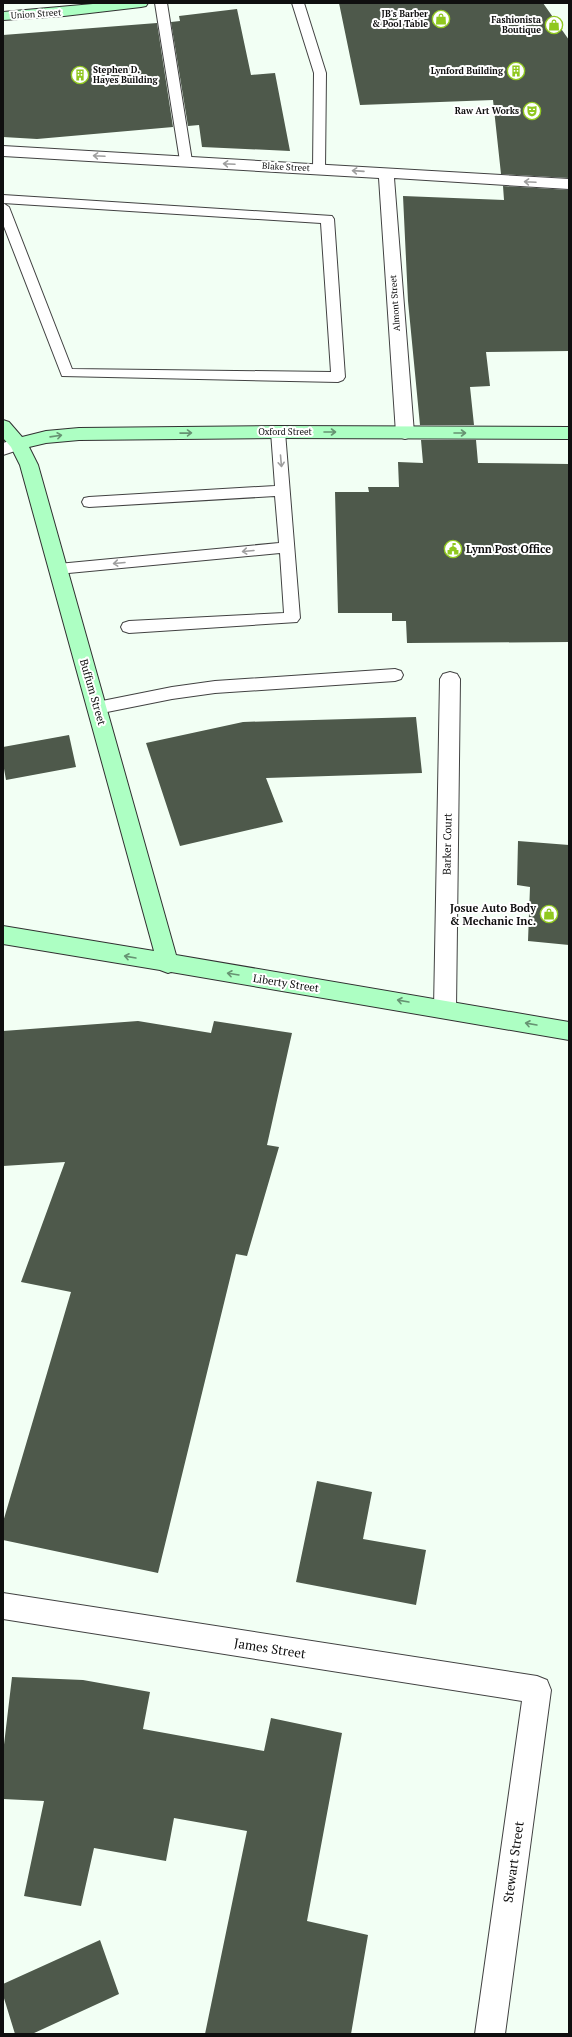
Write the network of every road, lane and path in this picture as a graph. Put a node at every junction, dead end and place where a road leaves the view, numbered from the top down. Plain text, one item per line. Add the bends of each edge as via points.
1 (141, 3) edge
2 (161, 3) edge
3 (299, 7) edge
4 (3, 16) edge
5 (3, 151) edge
6 (186, 161) junction
7 (319, 169) junction
8 (386, 173) junction
9 (569, 184) edge
10 (3, 199) edge
11 (3, 207) edge
12 (6, 224) edge
13 (9, 242) edge
14 (3, 426) edge
15 (278, 432) junction
16 (405, 433) junction
17 (569, 433) edge
18 (11, 446) edge
19 (283, 491) junction
20 (89, 502) dead end
21 (287, 547) junction
22 (58, 569) junction
23 (129, 627) dead end
24 (395, 675) dead end
25 (450, 679) dead end
26 (97, 708) junction
27 (3, 935) edge
28 (168, 964) junction
29 (445, 1009) junction
30 (569, 1031) edge
31 (3, 1606) edge
32 (537, 1690) joint
33 (490, 2034) edge

1 - 4 main road, Union Street
2 - 6 lane
3 - 7 lane via 320,73
6 -> 5 street, Blake Street
7 -> 6 street, Blake Street
8 -> 7 street, Blake Street
9 -> 8 street, Blake Street
8 - 16 street, Almont Street
10 - 13 lane via 326,219 338,377 67,373
11 - 12 lane
12 - 13 lane
14 - 18 main road, Buffum Street
15 -> 16 main road, Oxford Street
18 -> 15 main road, Oxford Street via 46,437 79,434
15 -> 19 lane
16 -> 17 main road, Oxford Street
18 - 22 main road, Buffum Street via 29,465
19 - 20 lane
19 - 21 lane
21 -> 22 lane
21 - 23 lane via 292,618
22 - 26 main road, Buffum Street
24 - 26 lane via 215,687
25 - 29 street, Barker Court
26 - 28 main road, Buffum Street
28 -> 27 main road, Liberty Street
29 -> 28 main road, Liberty Street
30 -> 29 main road, Liberty Street
31 - 32 street, James Street
32 - 33 street, Stewart Street

